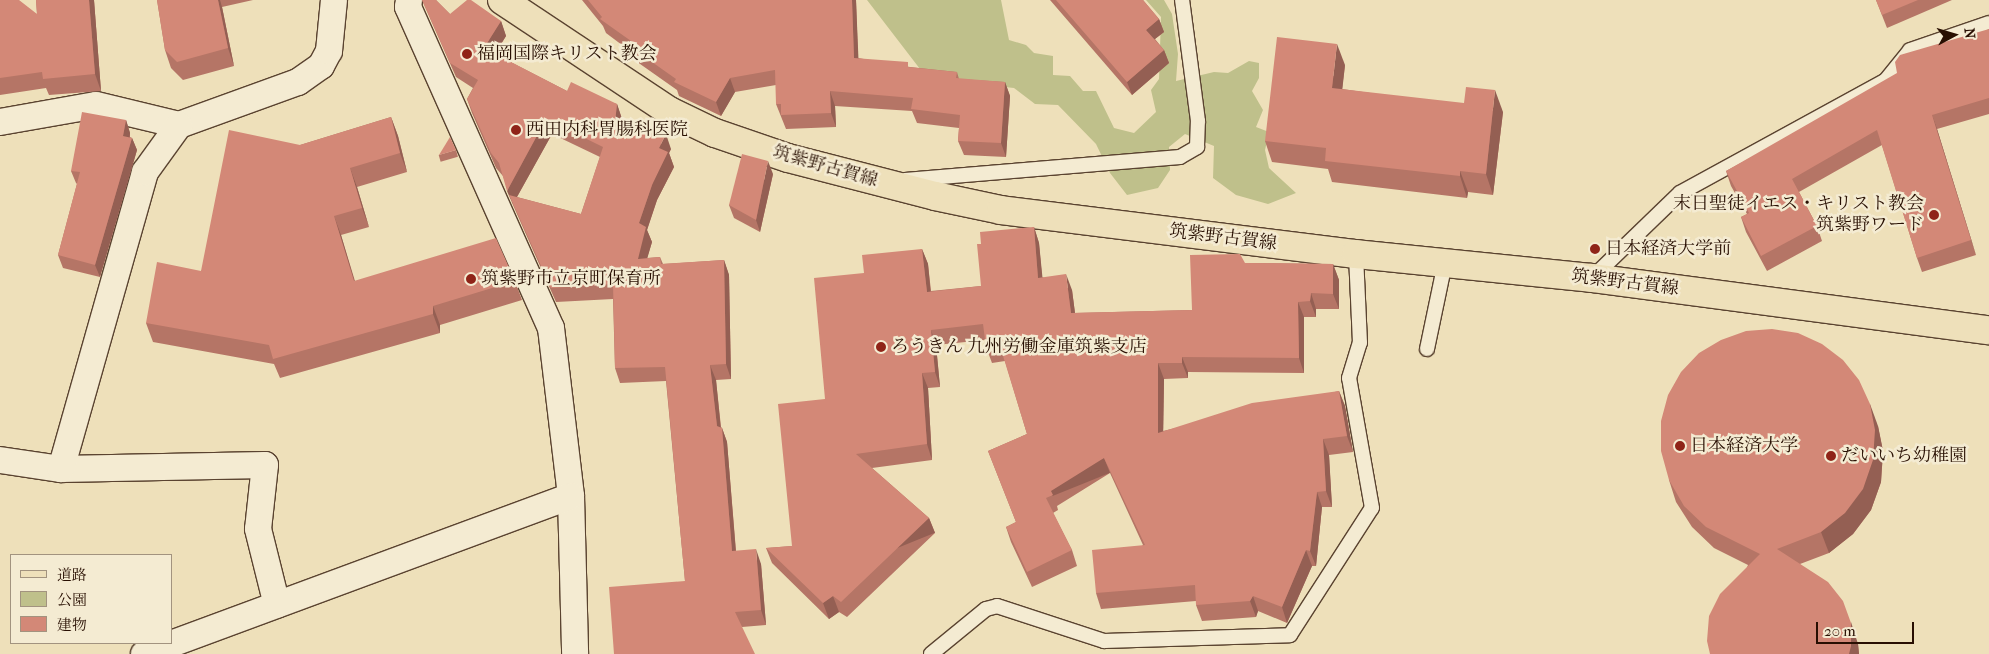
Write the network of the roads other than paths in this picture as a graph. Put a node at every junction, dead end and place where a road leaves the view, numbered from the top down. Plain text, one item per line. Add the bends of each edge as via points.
1 (334, 0) edge
2 (409, 0) edge
3 (502, 0) edge
4 (1182, 0) edge
5 (1989, 22) edge
6 (0, 122) edge
7 (179, 125) junction
8 (879, 183) junction
9 (1356, 254) junction
10 (1445, 263) junction
11 (1592, 278) junction
12 (1989, 330) edge
13 (1427, 349) dead end
14 (0, 460) edge
15 (61, 469) junction
16 (571, 496) junction
17 (277, 605) junction
18 (171, 644) edge
19 (172, 644) edge
20 (144, 654) edge
21 (575, 654) edge
22 (931, 654) edge

1 - 7 street via 329,51 310,76
2 - 16 street via 408,7 551,328
3 - 8 main road, 筑紫野古賀線 via 669,111 716,133
4 - 8 lane via 1198,121 1196,147 1180,157
5 - 11 lane via 1910,50 1886,80 1680,193
6 - 7 street via 96,105
7 - 15 street via 145,172
8 - 9 main road, 筑紫野古賀線 via 1000,210
9 - 10 main road, 筑紫野古賀線
9 - 22 lane via 1360,343 1349,378 1372,508 1290,635 1104,642 997,606 986,608
10 - 11 main road, 筑紫野古賀線
10 - 13 lane
11 - 12 main road, 筑紫野古賀線
14 - 15 street
15 - 17 street via 265,465 258,530
16 - 17 street
16 - 21 street
17 - 19 street
18 - 20 street

